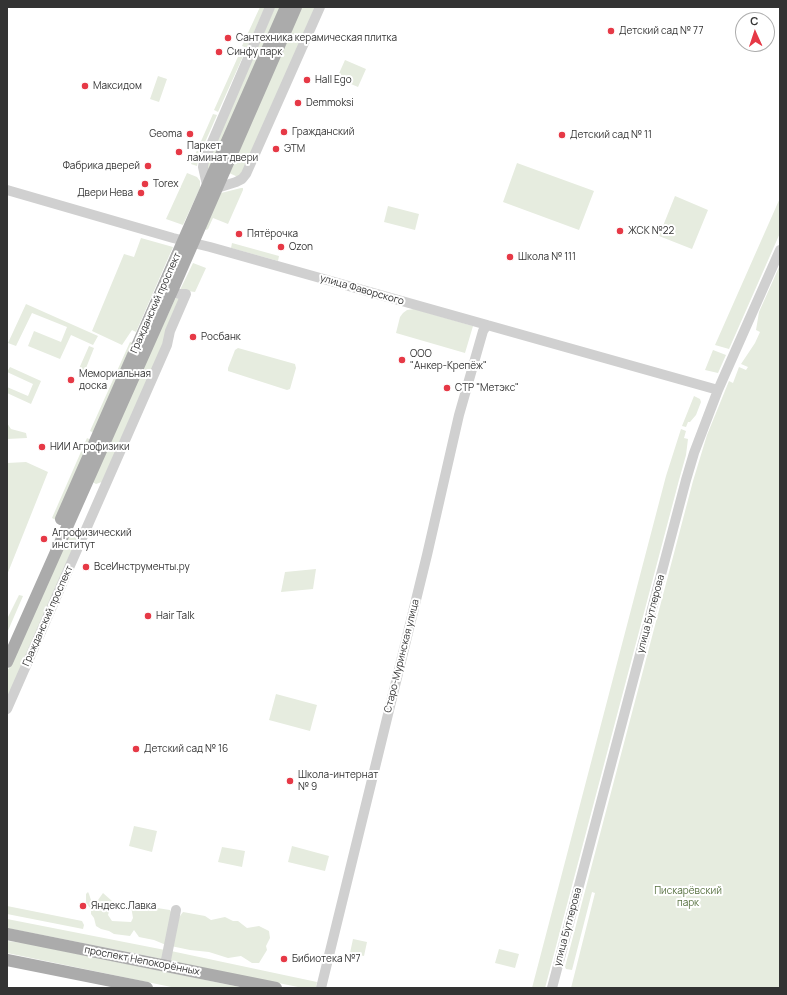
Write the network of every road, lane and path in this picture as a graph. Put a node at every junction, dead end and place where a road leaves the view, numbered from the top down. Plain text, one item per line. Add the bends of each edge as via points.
1 (270, 7) edge
2 (286, 7) edge
3 (296, 7) edge
4 (320, 7) edge
5 (212, 187) junction
6 (7, 190) edge
7 (188, 241) junction
8 (780, 250) edge
9 (172, 291) junction
10 (487, 325) junction
11 (718, 390) junction
12 (7, 643) edge
13 (7, 662) edge
14 (7, 709) edge
15 (176, 910) dead end
16 (7, 934) edge
17 (7, 960) edge
18 (165, 965) junction
19 (147, 988) edge
20 (276, 988) edge
21 (322, 988) edge
22 (552, 988) edge

1 - 5 street via 204,160 203,167
2 - 5 main road, Гражданский проспект
3 - 5 main road, Гражданский проспект
4 - 5 street via 246,174 236,182
5 - 7 main road, Гражданский проспект
6 - 7 street, улица Фаворского
7 - 9 main road, Гражданский проспект
7 - 10 street, улица Фаворского
7 - 12 main road, Гражданский проспект
8 - 11 street, улица Бутлерова
9 - 13 main road, Гражданский проспект
9 - 14 street, Гражданский проспект via 186,294 170,331 167,345
10 - 11 street, улица Фаворского
10 - 21 street, Старо-Муринская улица via 483,330 459,415
11 - 22 street, улица Бутлерова via 686,480
15 - 18 street
16 - 18 main road, проспект Непокорённых
17 - 19 main road
18 - 20 main road, проспект Непокорённых

